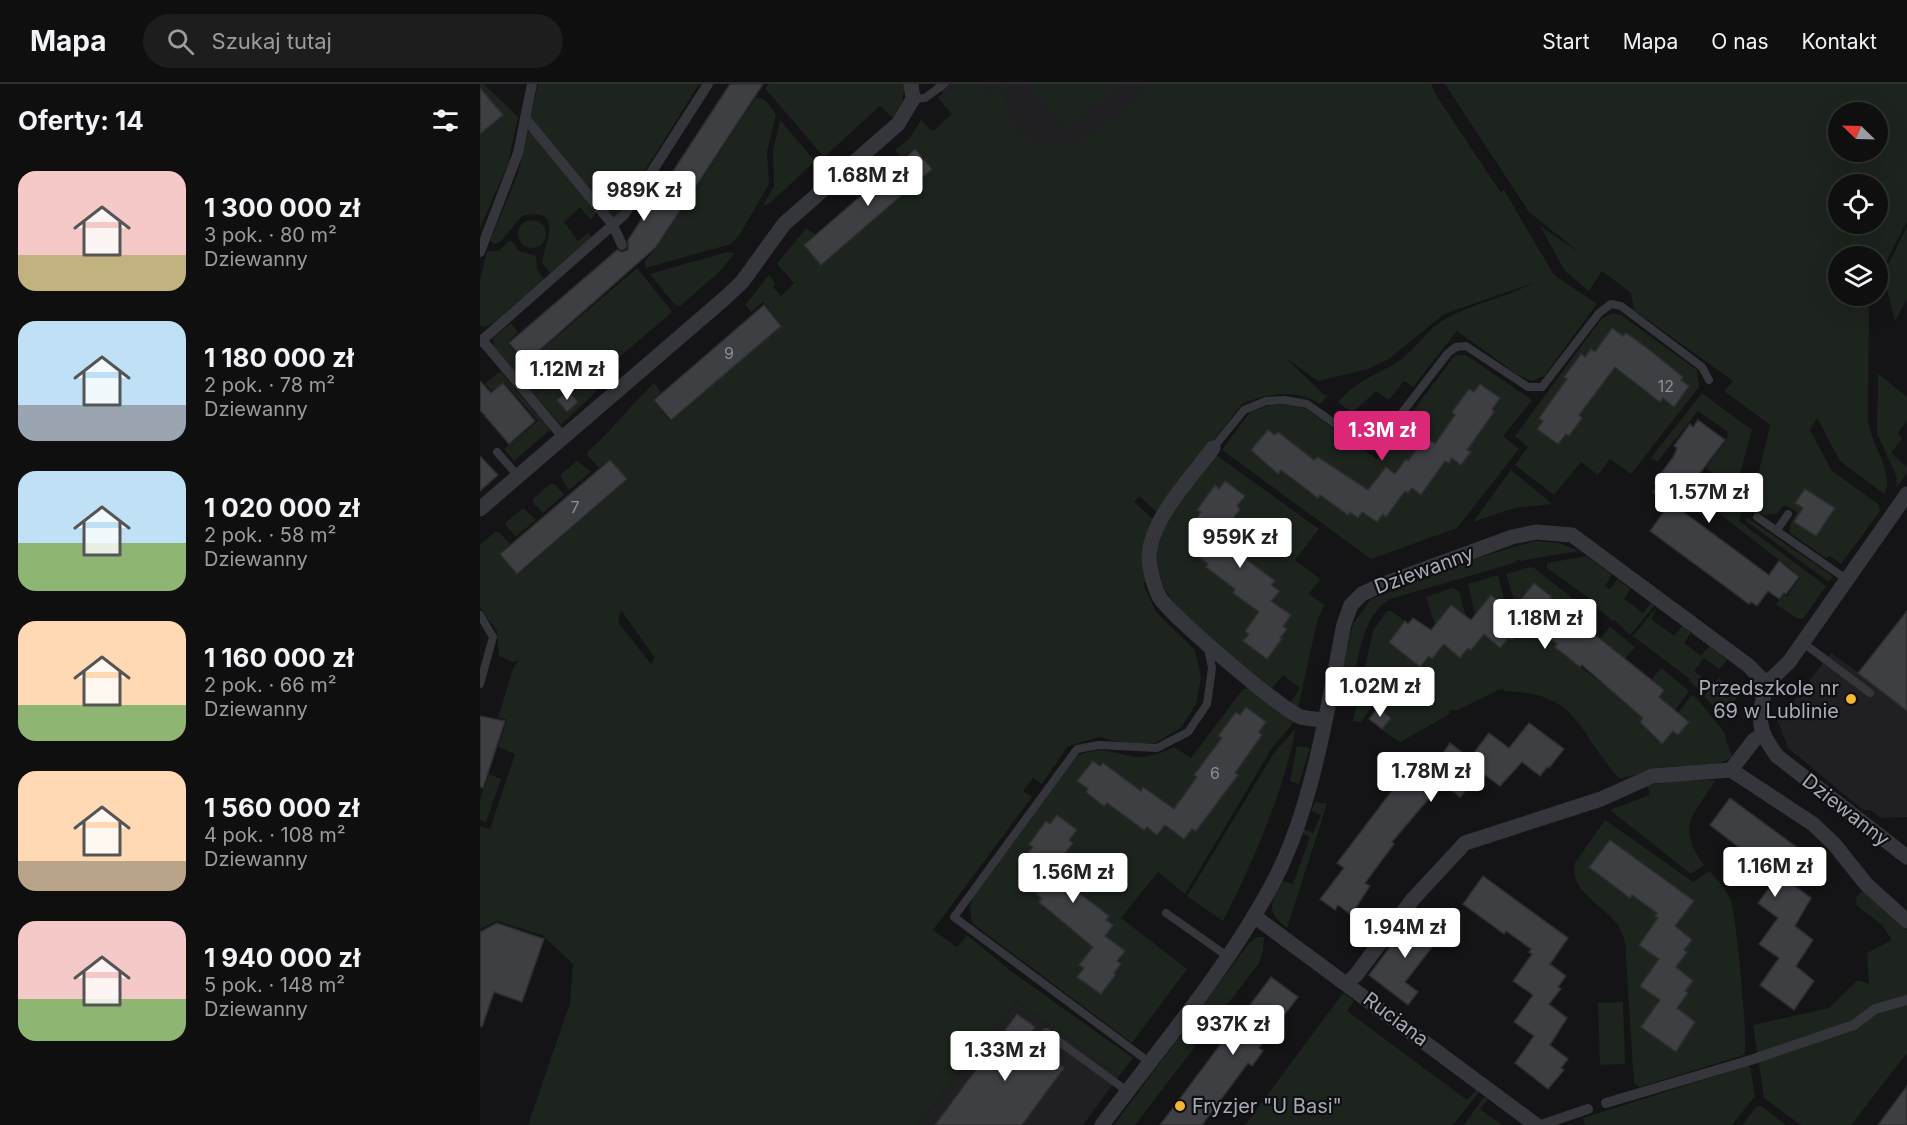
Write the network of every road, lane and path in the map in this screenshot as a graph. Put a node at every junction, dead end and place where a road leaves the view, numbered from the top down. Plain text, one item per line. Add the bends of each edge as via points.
1 (532, 84) edge
2 (708, 84) edge
3 (944, 84) edge
4 (912, 92) edge
5 (525, 118) junction
6 (613, 225) junction
7 (622, 245) dead end
8 (481, 247) edge
9 (481, 341) edge
10 (1709, 380) dead end
11 (563, 437) junction
12 (1214, 448) joint
13 (497, 452) dead end
14 (518, 476) junction
15 (1907, 494) edge
16 (480, 509) edge
17 (1788, 514) dead end
18 (1757, 517) dead end
19 (1777, 531) junction
20 (1846, 579) junction
21 (480, 615) edge
22 (1802, 642) junction
23 (1207, 644) junction
24 (480, 684) edge
25 (1766, 684) junction
26 (1870, 693) dead end
27 (1324, 720) junction
28 (1762, 735) junction
29 (1731, 770) junction
30 (1907, 857) edge
31 (1166, 914) dead end
32 (1254, 916) junction
33 (1907, 921) edge
34 (1227, 956) junction
35 (1347, 983) junction
36 (1907, 1000) edge
37 (1046, 1032) dead end
38 (1149, 1062) junction
39 (1127, 1091) junction
40 (1606, 1103) dead end
41 (1588, 1109) dead end
42 (1102, 1125) edge
43 (1536, 1125) edge
44 (1541, 1125) edge

1 - 5 street
2 - 6 street via 624,215
3 - 4 lane via 925,98
4 - 11 street via 897,124 784,224 742,282
5 - 6 street
5 - 8 street via 509,181
6 - 7 street
6 - 9 street
9 - 11 street
10 - 12 lane via 1702,368 1621,306 1611,304 1599,313 1542,387 1528,387 1466,346 1456,347 1401,414 1362,435 1351,435 1307,404 1266,401 1245,410
11 - 14 street
12 - 23 street via 1160,520 1149,556 1158,596 1168,610
13 - 14 lane
14 - 16 street
15 - 20 street
17 - 19 lane
18 - 19 lane
19 - 20 lane
20 - 22 street
21 - 24 lane via 493,637
22 - 25 street via 1789,662
22 - 26 lane
23 - 27 street via 1292,711
23 - 38 lane via 1212,668 1207,704 1188,732 1157,748 1099,745 1077,749 954,917
25 - 27 street, Dziewanny via 1749,666 1572,535 1536,532 1408,574 1362,594 1351,605 1344,624
25 - 28 street via 1759,717
27 - 32 street, Dziewanny via 1299,817 1276,878
28 - 29 street
28 - 30 street, Dziewanny via 1777,756
29 - 33 street, Dziewanny via 1813,824 1866,884
29 - 35 street via 1652,776 1601,799 1465,843 1413,899
31 - 34 lane
32 - 34 street, Dziewanny
32 - 35 street, Ruciana
34 - 38 street, Dziewanny
35 - 43 street, Ruciana
36 - 40 street via 1875,1009 1854,1025
37 - 39 lane
38 - 39 street, Dziewanny
39 - 42 street, Dziewanny
41 - 44 street

